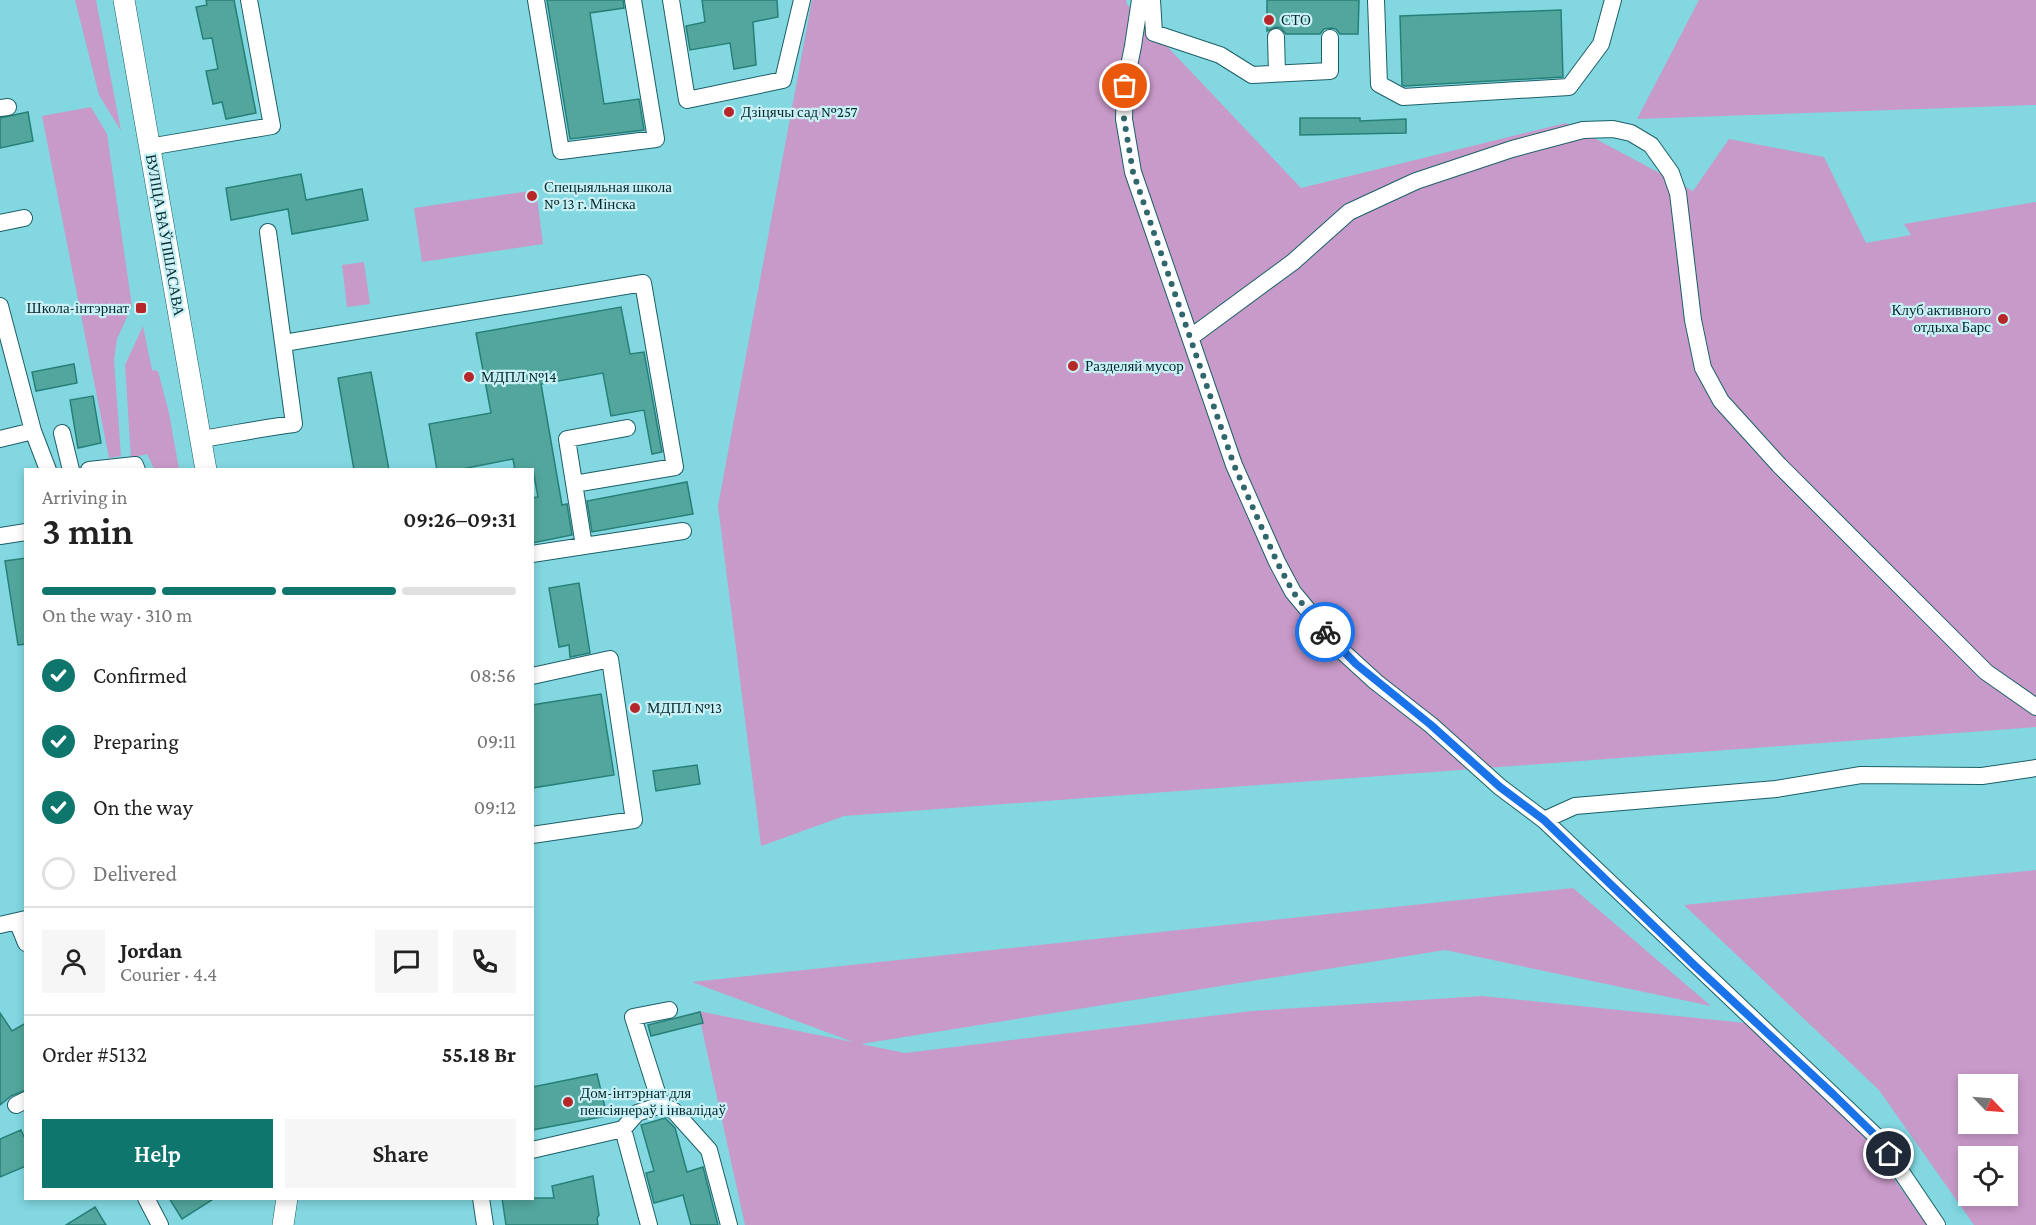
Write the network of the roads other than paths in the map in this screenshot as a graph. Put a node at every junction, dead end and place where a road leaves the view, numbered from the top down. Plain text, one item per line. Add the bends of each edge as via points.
1 (124, 0) edge
2 (249, 0) edge
3 (536, 0) edge
4 (633, 0) edge
5 (671, 0) edge
6 (802, 0) edge
7 (1140, 0) edge
8 (1152, 0) edge
9 (1376, 0) edge
10 (1613, 0) edge
11 (1275, 37) dead end
12 (1330, 38) dead end
13 (1277, 74) junction
14 (149, 147) junction
15 (24, 218) dead end
16 (0, 223) edge
17 (268, 232) dead end
18 (0, 306) edge
19 (1191, 337) junction
20 (285, 343) junction
21 (7, 364) edge
22 (627, 428) dead end
23 (33, 431) junction
24 (62, 433) dead end
25 (0, 439) edge
26 (202, 439) junction
27 (47, 468) edge
28 (71, 468) edge
29 (107, 468) edge
30 (136, 468) edge
31 (206, 468) edge
32 (574, 484) junction
33 (683, 531) dead end
34 (24, 532) edge
35 (0, 536) edge
36 (584, 546) junction
37 (534, 554) edge
38 (534, 676) edge
39 (2036, 707) edge
40 (2036, 768) edge
41 (1544, 820) junction
42 (534, 835) edge
43 (14, 922) edge
44 (24, 940) edge
45 (669, 1010) dead end
46 (661, 1105) junction
47 (623, 1129) junction
48 (534, 1150) edge
49 (147, 1200) edge
50 (286, 1200) edge
51 (481, 1200) edge
52 (160, 1225) edge
53 (283, 1225) edge
54 (485, 1225) edge
55 (649, 1225) edge
56 (729, 1225) edge
57 (1937, 1225) edge

1 - 14 main road, ВУЛІЦА ВАЎПШАСАВА
2 - 14 street via 272,126
3 - 4 street via 561,151 656,138
5 - 6 street via 687,100 783,80
7 - 19 street via 1125,86 1124,119 1133,172
8 - 13 street via 1154,33 1220,55 1252,75
9 - 10 street via 1379,84 1403,97 1569,87 1601,44
11 - 13 street
12 - 13 street via 1330,71
14 - 26 main road, ВУЛІЦА ВАЎПШАСАВА
15 - 16 street
17 - 20 street
18 - 21 street
19 - 39 street via 1293,262 1349,212 1416,181 1512,149 1583,130 1631,133 1651,145 1671,173 1678,193 1693,320 1703,368 1721,400 1779,465 1986,672
19 - 41 street via 1234,465 1293,592 1356,664
20 - 26 street via 294,424
20 - 32 street via 643,283 675,467
21 - 23 street
22 - 32 street via 567,439
23 - 25 street
23 - 27 street
24 - 28 street
26 - 31 main road, ВУЛІЦА ВАЎПШАСАВА
29 - 30 street
32 - 36 street
33 - 36 street
34 - 35 street
36 - 37 street
38 - 42 street via 610,659 634,820
40 - 41 street via 1982,776 1861,775 1776,789 1575,806
41 - 57 street via 1879,1139
43 - 44 street
45 - 46 street via 633,1017
46 - 47 street via 636,1113
46 - 56 street via 674,1111 709,1150
47 - 48 street
47 - 55 street
49 - 52 street
50 - 53 main road
51 - 54 street

